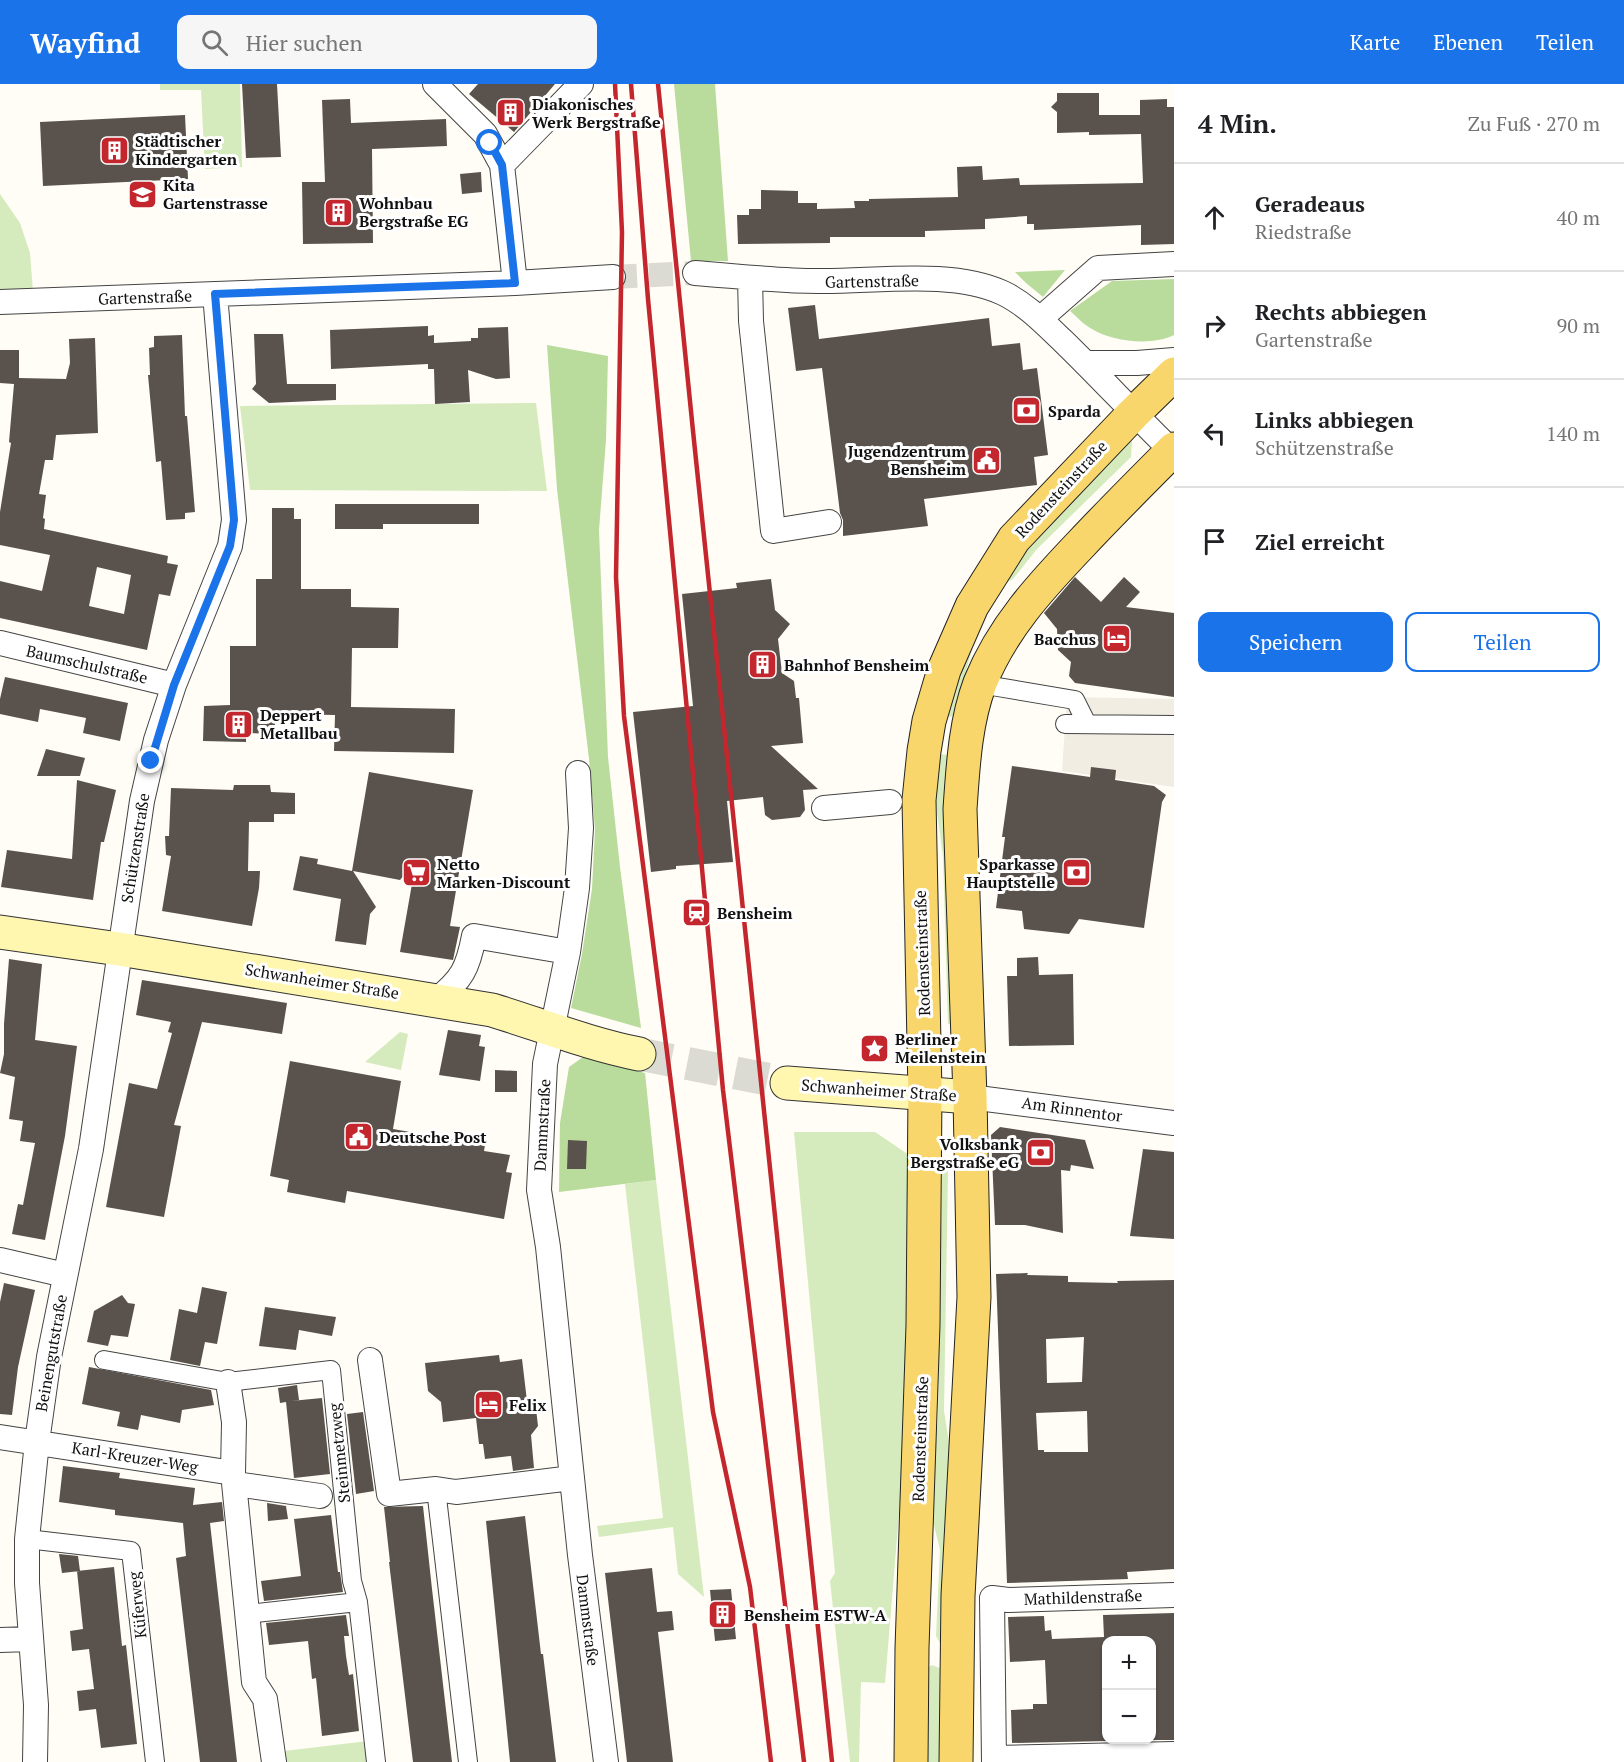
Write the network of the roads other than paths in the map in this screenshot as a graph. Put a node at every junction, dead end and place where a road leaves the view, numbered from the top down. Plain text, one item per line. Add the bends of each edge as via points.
1 (435, 84) edge
2 (581, 84) edge
3 (502, 165) junction
4 (1174, 264) edge
5 (695, 273) tunnel mouth
6 (613, 277) tunnel mouth
7 (750, 278) junction
8 (515, 283) junction
9 (215, 294) junction
10 (0, 302) edge
11 (1040, 319) junction
12 (1174, 360) edge
13 (1085, 363) junction
14 (1174, 374) edge
15 (1133, 414) junction
16 (1173, 450) edge
17 (829, 522) dead end
18 (0, 643) edge
19 (980, 684) junction
20 (174, 685) junction
21 (1065, 724) dead end
22 (1087, 724) junction
23 (1174, 725) edge
24 (578, 773) dead end
25 (890, 802) dead end
26 (824, 808) dead end
27 (0, 932) edge
28 (119, 949) junction
29 (568, 952) junction
30 (436, 1000) junction
31 (552, 1028) junction
32 (639, 1054) tunnel mouth
33 (787, 1083) tunnel mouth
34 (925, 1093) junction
35 (970, 1097) junction
36 (1174, 1123) edge
37 (0, 1260) edge
38 (65, 1275) junction
39 (104, 1360) dead end
40 (370, 1360) dead end
41 (228, 1382) junction
42 (0, 1437) edge
43 (37, 1442) junction
44 (234, 1478) junction
45 (572, 1478) junction
46 (436, 1489) junction
47 (320, 1496) dead end
48 (27, 1539) junction
49 (1174, 1595) edge
50 (358, 1602) junction
51 (247, 1614) junction
52 (31, 1639) junction
53 (0, 1640) edge
54 (912, 1648) junction
55 (956, 1653) junction
56 (1174, 1754) edge
57 (994, 1760) edge
58 (35, 1762) edge
59 (155, 1762) edge
60 (274, 1762) edge
61 (376, 1762) edge
62 (468, 1762) edge
63 (606, 1762) edge
64 (910, 1762) edge
65 (956, 1762) edge

1 - 3 street via 485,134
2 - 3 street
3 - 8 street
4 - 11 street via 1098,268
5 - 7 street, Gartenstraße
6 - 8 street, Gartenstraße
7 - 11 street, Gartenstraße via 970,282 1004,293
7 - 17 street via 773,531
8 - 9 street, Gartenstraße
9 - 10 street, Gartenstraße
9 - 20 street, Schützenstraße via 234,520 230,546
11 - 13 street, Gartenstraße
12 - 13 street
13 - 15 street, Gartenstraße
14 - 15 main road, Rodensteinstraße
15 - 16 street, Gartenstraße
15 - 34 main road, Rodensteinstraße via 1014,539 972,606 944,670 927,736 919,800
16 - 19 main road via 1034,593 999,645
18 - 20 street, Baumschulstraße
19 - 22 street via 1075,700
19 - 35 main road via 968,733 960,809
20 - 28 street, Schützenstraße via 142,801
21 - 22 street
22 - 23 street
24 - 29 street, Dammstraße via 581,828
25 - 26 street
27 - 28 main road, Schwanheimer Straße
28 - 30 main road, Schwanheimer Straße
28 - 38 street, Beinengutstraße via 91,1149
29 - 30 street via 474,936 469,963 450,989
29 - 31 street, Dammstraße
30 - 31 main road, Schwanheimer Straße via 492,1010
31 - 32 main road, Schwanheimer Straße via 600,1047
31 - 45 street, Dammstraße via 545,1064 539,1190
33 - 34 main road, Schwanheimer Straße
34 - 35 main road, Schwanheimer Straße
34 - 54 main road, Rodensteinstraße via 923,1325
35 - 36 street, Am Rinnentor
35 - 55 main road via 974,1297
37 - 38 street
38 - 43 street, Beinengutstraße
39 - 41 street, Steinmetzweg
40 - 46 street via 389,1494
41 - 44 street via 234,1422
41 - 50 street, Steinmetzweg via 331,1370 352,1581
42 - 43 street, Karl-Kreuzer-Weg
43 - 44 street, Karl-Kreuzer-Weg
43 - 48 street, Beinengutstraße
44 - 47 street, Karl-Kreuzer-Weg
44 - 51 street
45 - 46 street via 456,1492
45 - 63 street, Dammstraße
46 - 62 street
48 - 52 street, Beinengutstraße
48 - 59 street, Küferweg via 131,1551
49 - 57 street, Mathildenstraße via 992,1598
50 - 51 street
50 - 61 street, Steinmetzweg
51 - 60 street via 254,1682 265,1699
52 - 53 street
52 - 58 street, Beinengutstraße
54 - 55 main road via 930,1655
54 - 64 main road, Rodensteinstraße
55 - 65 main road
56 - 57 street

